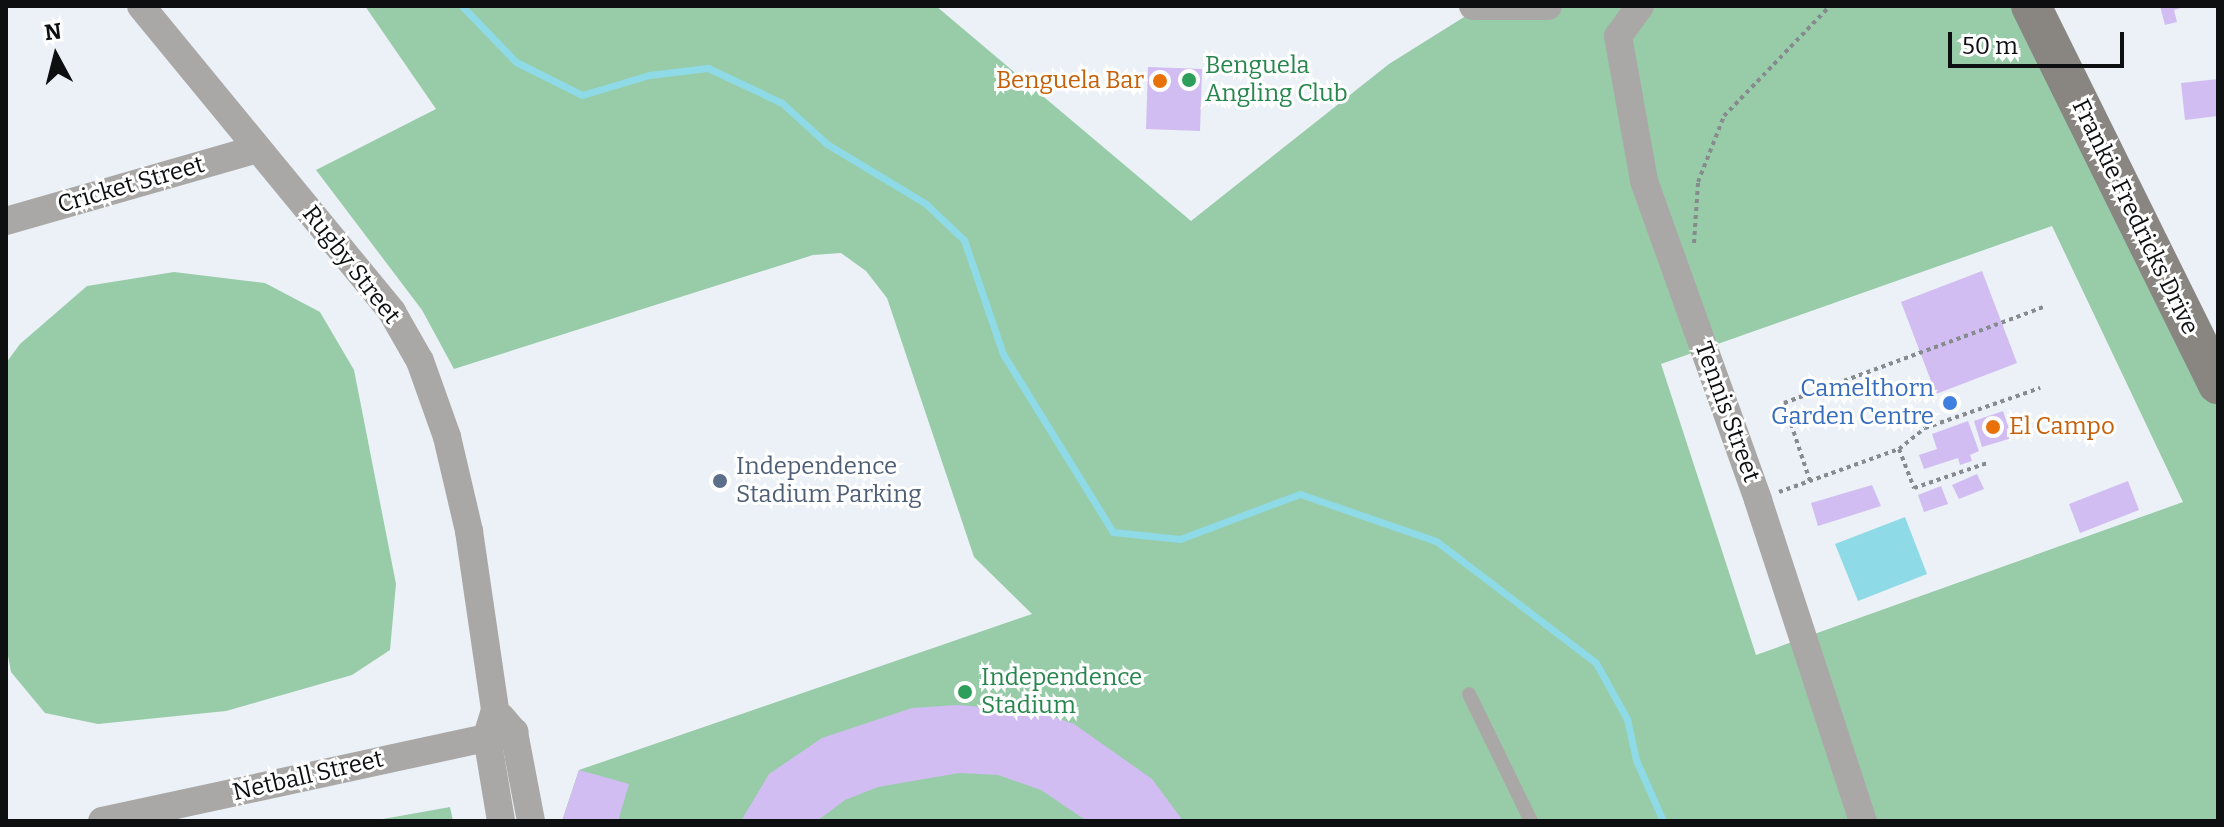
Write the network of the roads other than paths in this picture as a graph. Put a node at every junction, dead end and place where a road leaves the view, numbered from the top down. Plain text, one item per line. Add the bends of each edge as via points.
1 (141, 6) edge
2 (1473, 6) edge
3 (1548, 6) edge
4 (1640, 6) edge
5 (2031, 6) edge
6 (257, 149) junction
7 (6, 221) edge
8 (2218, 384) edge
9 (1469, 694) dead end
10 (501, 736) junction
11 (102, 821) edge
12 (185, 821) edge
13 (501, 821) edge
14 (531, 821) edge
15 (1531, 821) edge
16 (1863, 821) edge

1 - 6 street, Rugby Street
2 - 3 street
4 - 16 street, Tennis Street via 1618,36 1644,181 1758,500
5 - 8 street, Frankie Fredricks Drive
6 - 7 street, Cricket Street
6 - 10 street, Rugby Street via 392,312 420,361 447,437 469,531
9 - 15 lane
10 - 11 street, Netball Street
10 - 12 street, Netball Street
10 - 13 street, Rugby Street
10 - 14 street, Rugby Street

